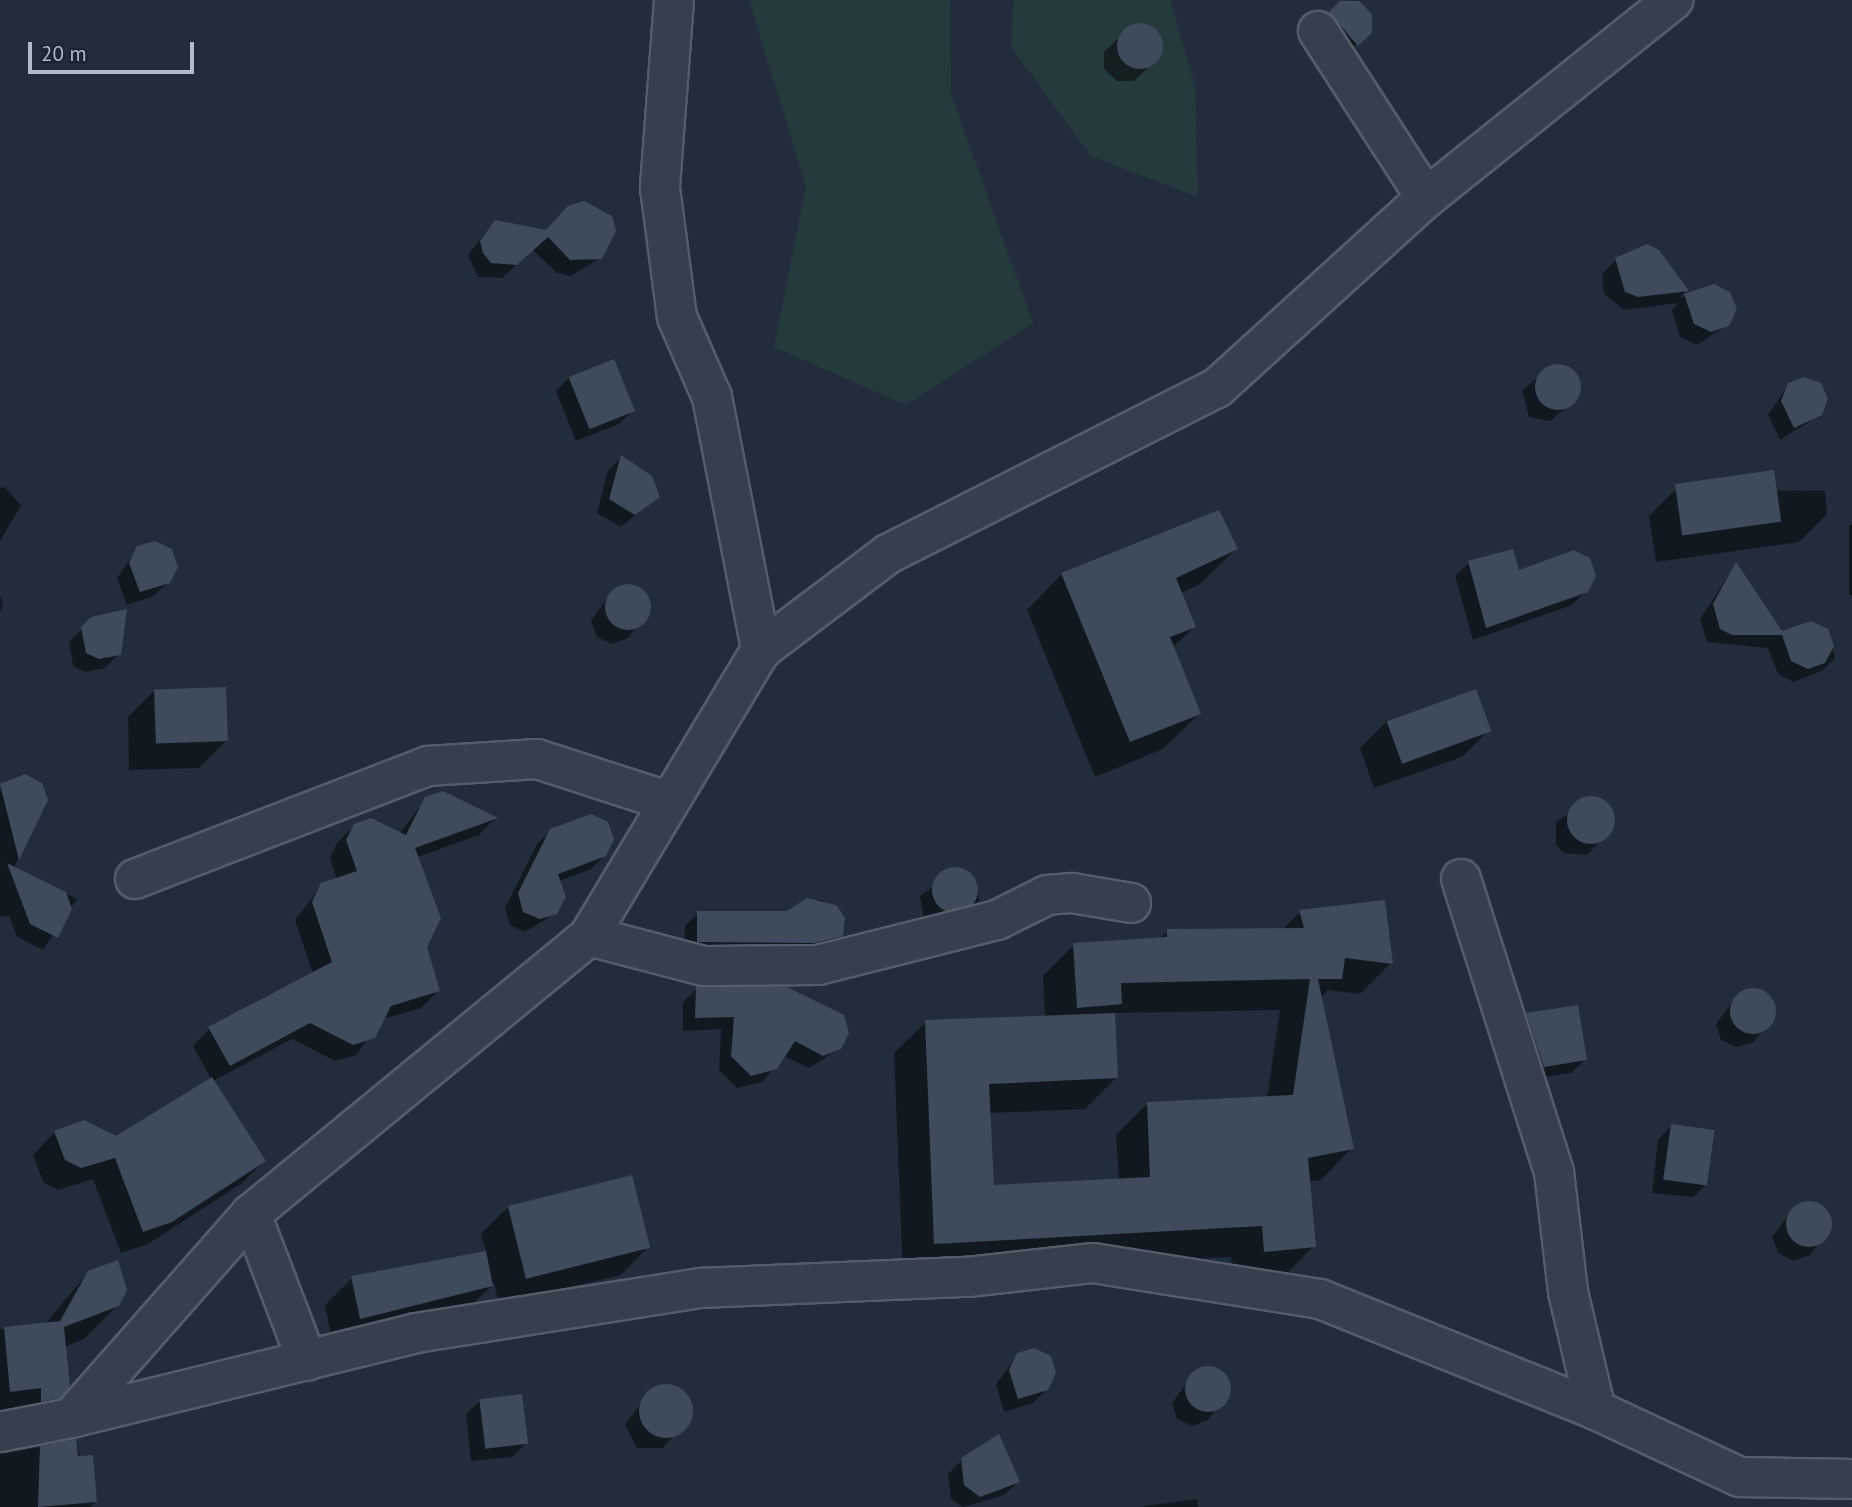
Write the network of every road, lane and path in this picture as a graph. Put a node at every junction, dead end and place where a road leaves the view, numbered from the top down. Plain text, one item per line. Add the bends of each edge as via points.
1 (674, 0) edge
2 (1673, 0) edge
3 (1318, 31) dead end
4 (1426, 198) junction
5 (761, 650) junction
6 (667, 801) junction
7 (135, 879) dead end
8 (1461, 879) dead end
9 (1131, 903) dead end
10 (589, 936) junction
11 (251, 1214) junction
12 (307, 1360) junction
13 (1596, 1410) junction
14 (71, 1418) junction
15 (0, 1432) edge
16 (1852, 1479) edge

1 - 5 street via 660,188 677,317 712,397
2 - 4 street
3 - 4 street
4 - 5 street via 1217,388 888,554
5 - 6 street
6 - 7 street via 537,759 428,766
6 - 10 street
8 - 13 street via 1554,1172 1568,1292
9 - 10 street via 1072,892 1047,895 998,920 818,965 703,966
10 - 11 street
11 - 12 street
11 - 14 street
12 - 13 street via 416,1333 700,1288 968,1277 1093,1262 1320,1299
12 - 14 street
13 - 16 street via 1740,1477
14 - 15 street

